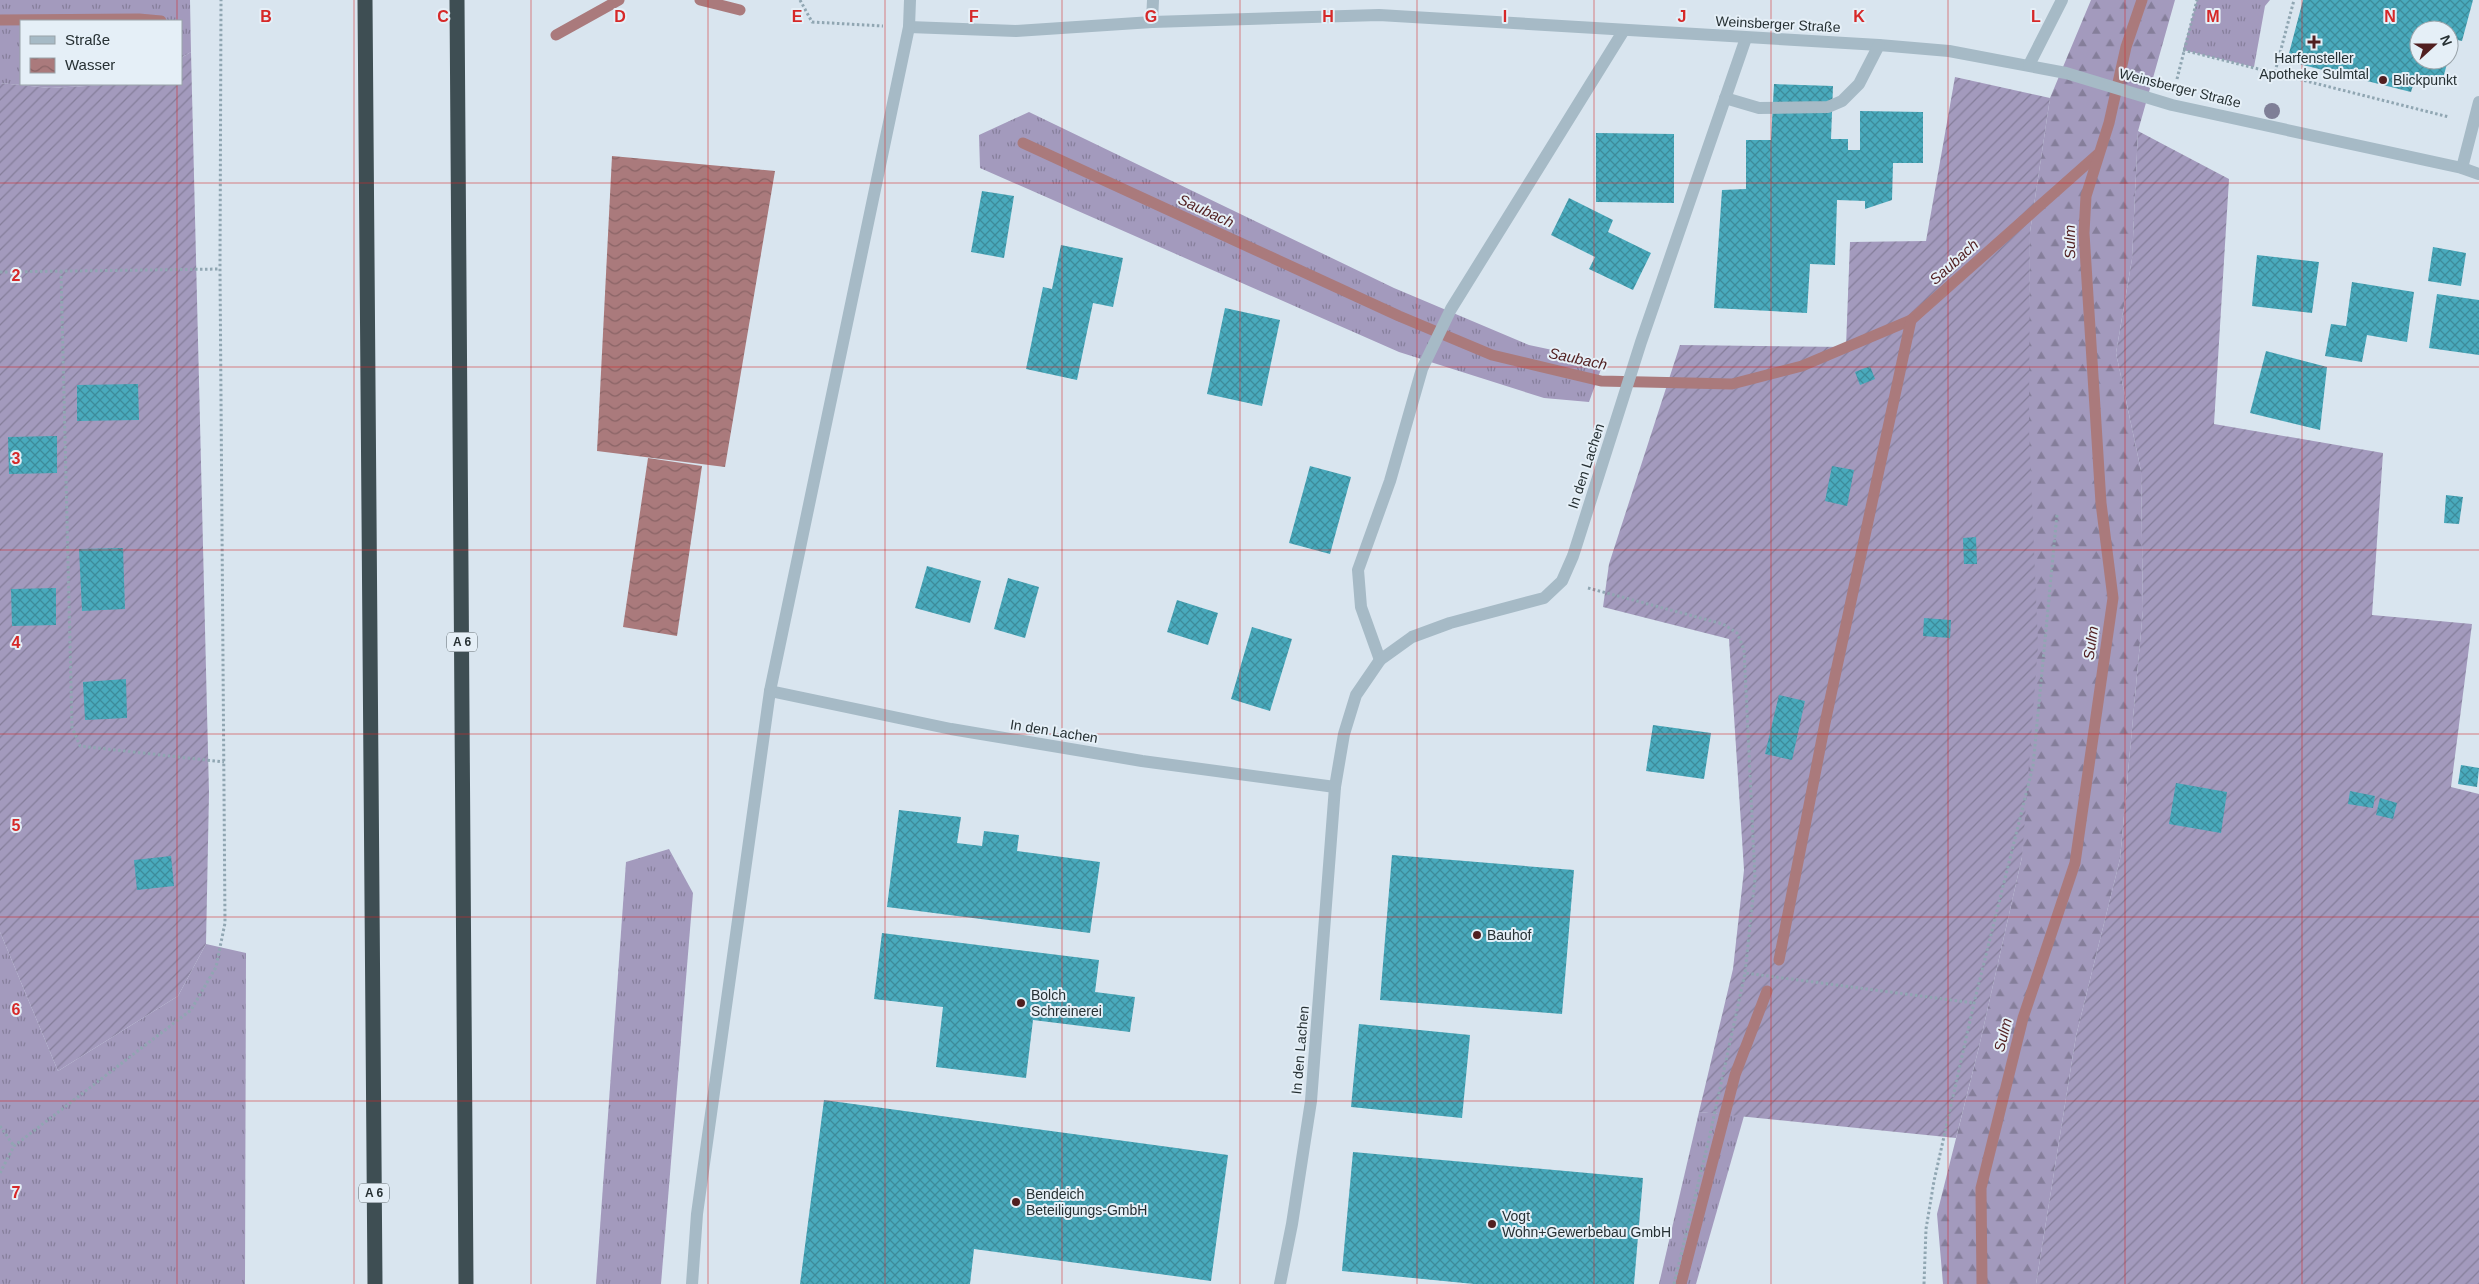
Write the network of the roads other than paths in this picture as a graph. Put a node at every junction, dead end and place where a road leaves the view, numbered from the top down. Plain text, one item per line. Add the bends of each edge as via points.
1 (365, 0) edge
2 (457, 0) edge
3 (910, 0) edge
4 (1153, 0) edge
5 (2062, 0) edge
6 (1152, 22) junction
7 (909, 27) junction
8 (1624, 30) junction
9 (1746, 38) junction
10 (1879, 44) junction
11 (2029, 65) junction
12 (1725, 98) junction
13 (2479, 102) edge
14 (2462, 168) junction
15 (2479, 174) edge
16 (1380, 660) junction
17 (770, 691) junction
18 (1335, 787) junction
19 (374, 1284) edge
20 (466, 1284) edge
21 (692, 1284) edge
22 (1280, 1284) edge

1 - 19 highway, A 6
2 - 20 highway, A 6
3 - 7 street
4 - 6 street
5 - 11 street
6 - 7 street, Weinsberger Straße via 1016,31
6 - 8 street, Weinsberger Straße via 1379,15
7 - 17 street
8 - 9 street, Weinsberger Straße
8 - 16 street via 1451,309 1422,369 1390,481 1358,570 1361,608
9 - 10 street, Weinsberger Straße
9 - 12 street, In den Lachen
10 - 11 street, Weinsberger Straße via 1948,51
10 - 12 street via 1859,84 1842,101 1828,107 1760,108
11 - 14 street, Weinsberger Straße via 2172,104
12 - 16 street, In den Lachen via 1562,581 1544,598 1412,637
13 - 14 street
14 - 15 street, Weinsberger Straße
16 - 18 street, In den Lachen via 1356,695 1344,734
17 - 18 street, In den Lachen via 970,732 1142,761
17 - 21 street via 699,1204
18 - 22 street, In den Lachen via 1310,1101

